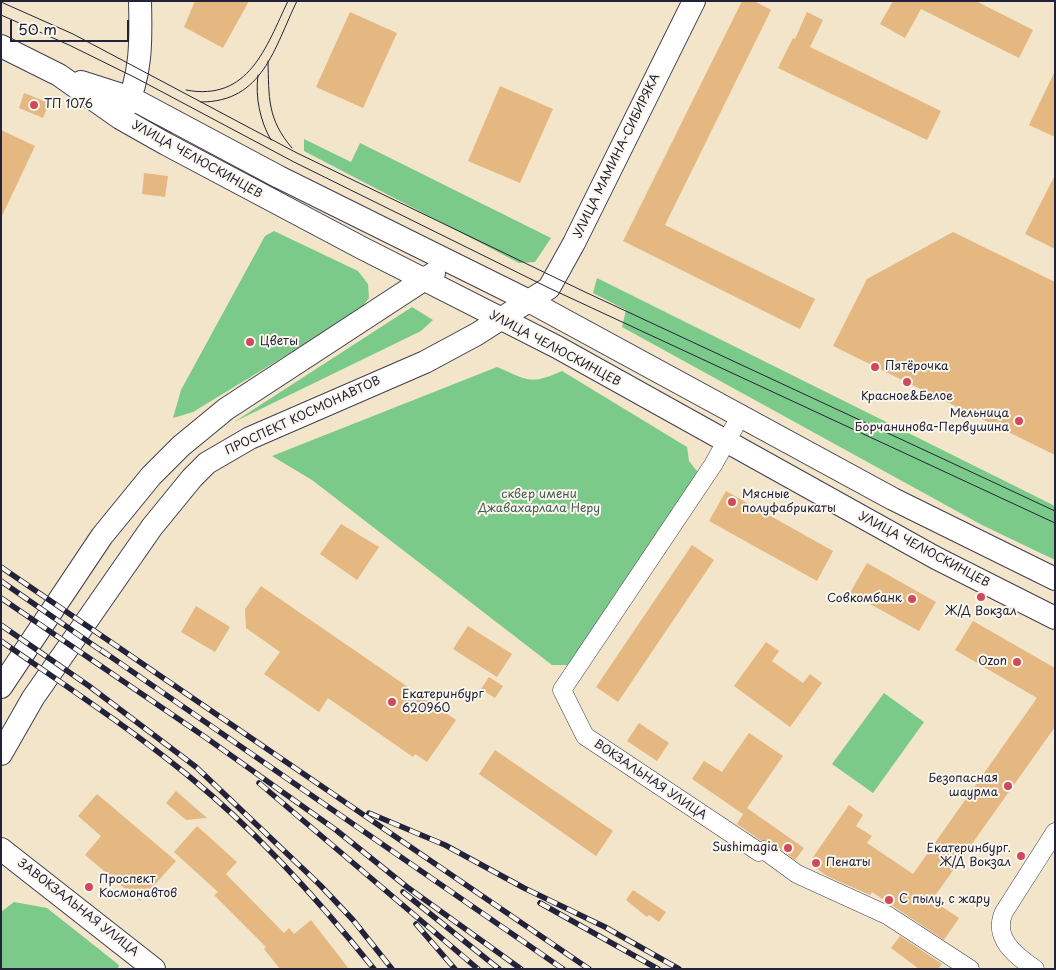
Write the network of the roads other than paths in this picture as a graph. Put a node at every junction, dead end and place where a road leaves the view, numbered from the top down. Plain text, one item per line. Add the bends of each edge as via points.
1 (140, 1) edge
2 (694, 1) edge
3 (1, 46) edge
4 (59, 75) junction
5 (131, 98) junction
6 (120, 118) junction
7 (452, 262) junction
8 (423, 280) junction
9 (529, 301) junction
10 (501, 320) junction
11 (742, 415) junction
12 (725, 443) junction
13 (1055, 579) edge
14 (1055, 618) edge
15 (1, 687) edge
16 (1, 754) edge
17 (1055, 832) edge
18 (1, 849) edge
19 (154, 969) edge
20 (970, 969) edge
21 (1035, 969) edge

1 - 5 main road via 138,68
2 - 9 main road, УЛИЦА МАМИНА-СИБИРЯКА via 574,243 549,288
3 - 4 main road, УЛИЦА ЧЕЛЮСКИНЦЕВ
4 - 5 main road, УЛИЦА ЧЕЛЮСКИНЦЕВ
4 - 6 main road, УЛИЦА ЧЕЛЮСКИНЦЕВ
5 - 6 main road
5 - 7 main road, УЛИЦА ЧЕЛЮСКИНЦЕВ via 279,177
6 - 8 main road, УЛИЦА ЧЕЛЮСКИНЦЕВ
7 - 8 main road
7 - 9 main road, УЛИЦА ЧЕЛЮСКИНЦЕВ
8 - 10 main road, УЛИЦА ЧЕЛЮСКИНЦЕВ
8 - 15 main road via 226,409 181,446 151,476 102,536
9 - 10 main road, ПРОСПЕКТ КОСМОНАВТОВ
9 - 11 main road, УЛИЦА ЧЕЛЮСКИНЦЕВ
10 - 12 main road, УЛИЦА ЧЕЛЮСКИНЦЕВ via 557,347
10 - 16 main road, ПРОСПЕКТ КОСМОНАВТОВ via 425,362 250,438 208,463 176,497 141,543 33,698
11 - 12 street
11 - 13 main road, УЛИЦА ЧЕЛЮСКИНЦЕВ via 893,499
12 - 14 main road, УЛИЦА ЧЕЛЮСКИНЦЕВ via 936,558
12 - 20 street, ВОКЗАЛЬНАЯ УЛИЦА via 562,690 585,736 797,874 887,915
17 - 21 street via 1004,912 1000,925 1012,951
18 - 19 main road, ЗАВОКЗАЛЬНАЯ УЛИЦА

